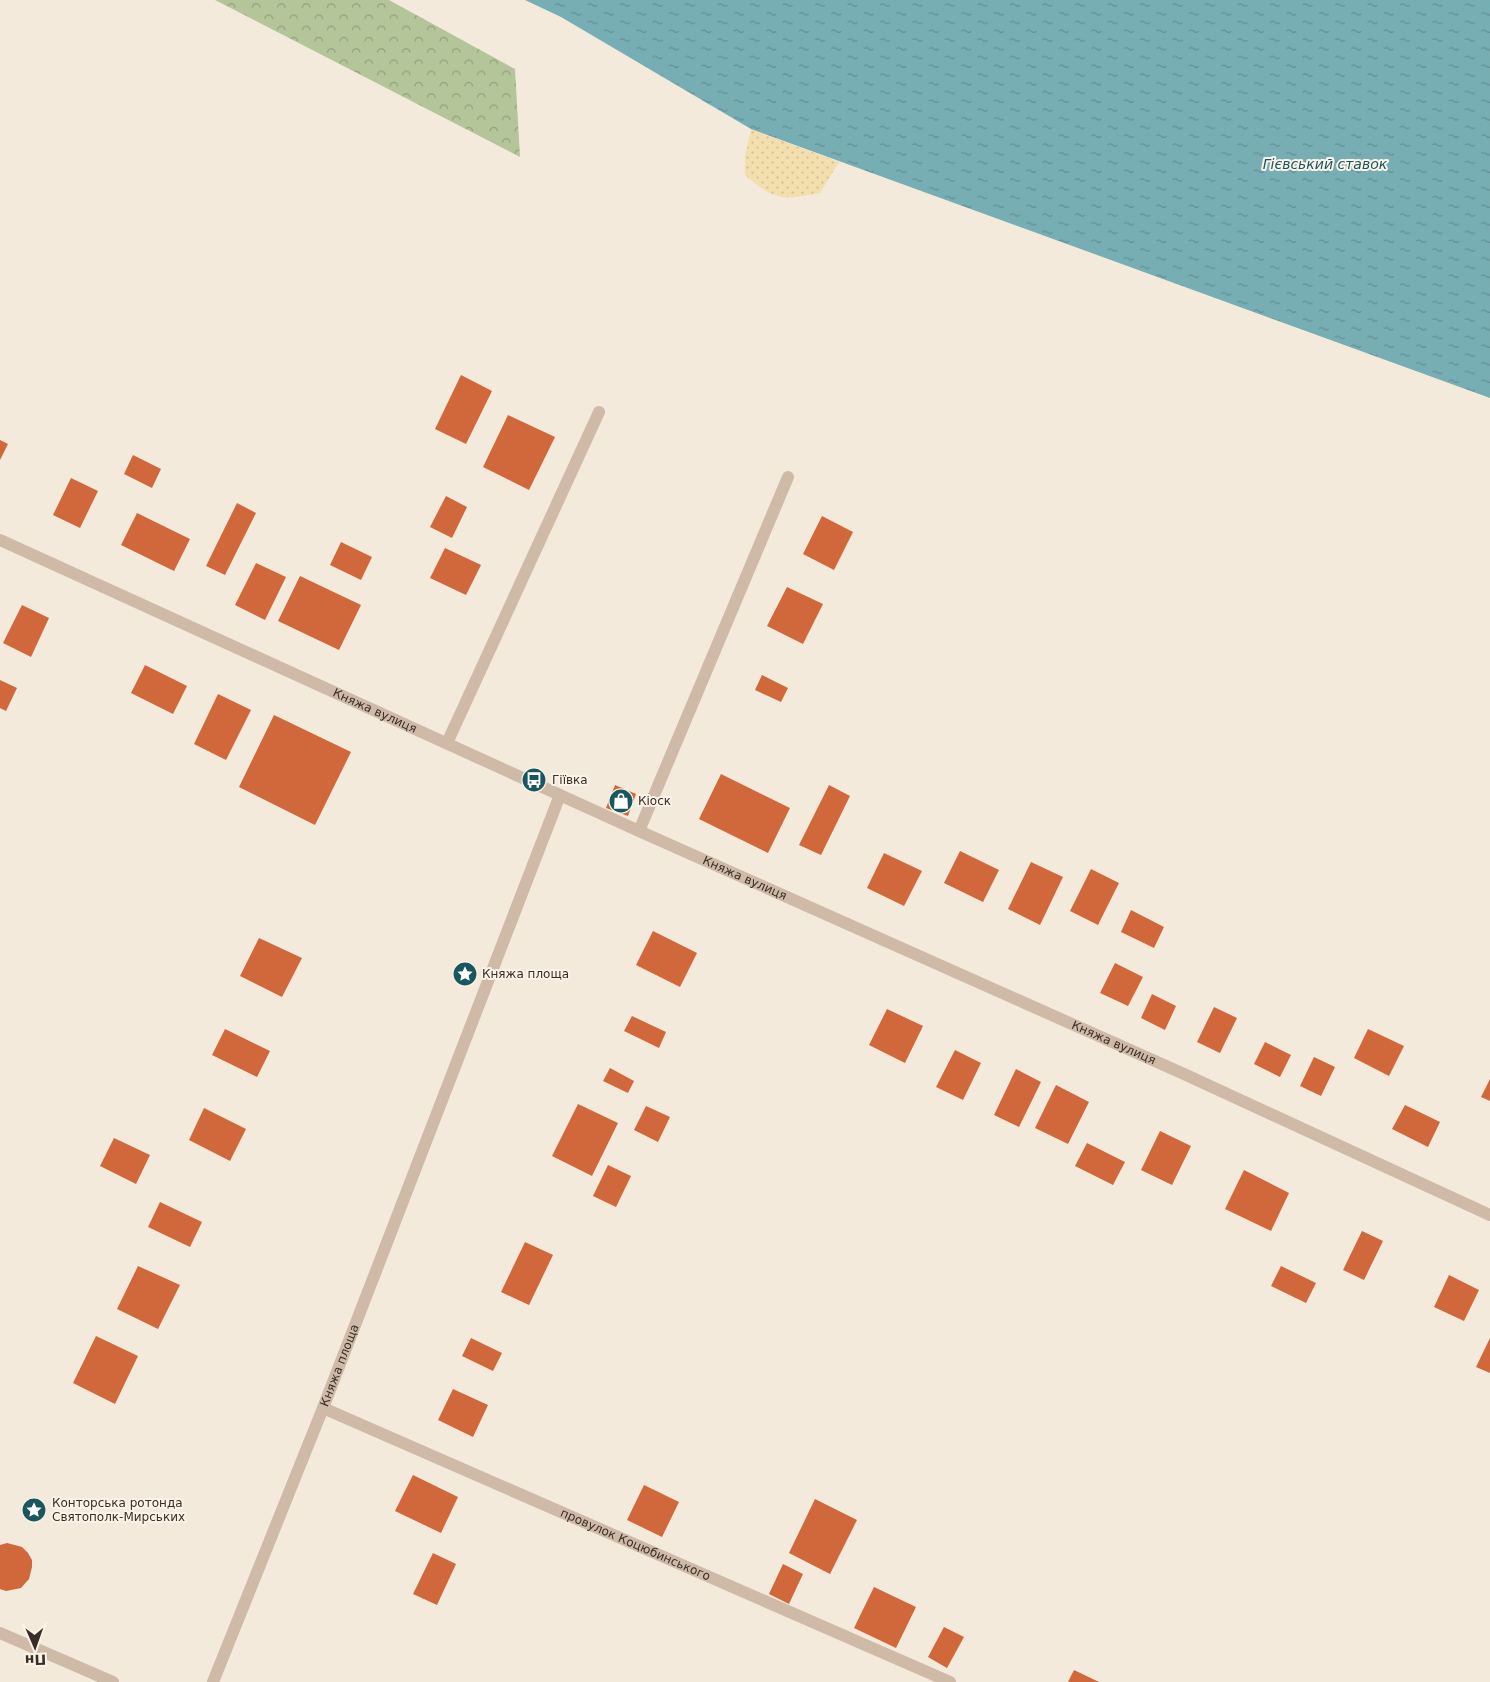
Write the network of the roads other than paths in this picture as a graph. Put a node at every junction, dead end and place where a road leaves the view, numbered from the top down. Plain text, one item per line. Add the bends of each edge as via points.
1 (599, 412) dead end
2 (788, 477) dead end
3 (0, 540) edge
4 (447, 743) junction
5 (560, 794) junction
6 (640, 830) junction
7 (1490, 1215) edge
8 (322, 1408) junction
9 (0, 1633) edge
10 (113, 1682) edge
11 (213, 1682) edge
12 (950, 1682) edge

1 - 4 street
2 - 6 street
3 - 4 street, Княжа вулиця
4 - 5 street, Княжа вулиця
5 - 6 street, Княжа вулиця
5 - 8 street, Княжа площа
6 - 7 street, Княжа вулиця
8 - 11 street, Княжа площа
8 - 12 street, провулок Коцюбинського
9 - 10 street

